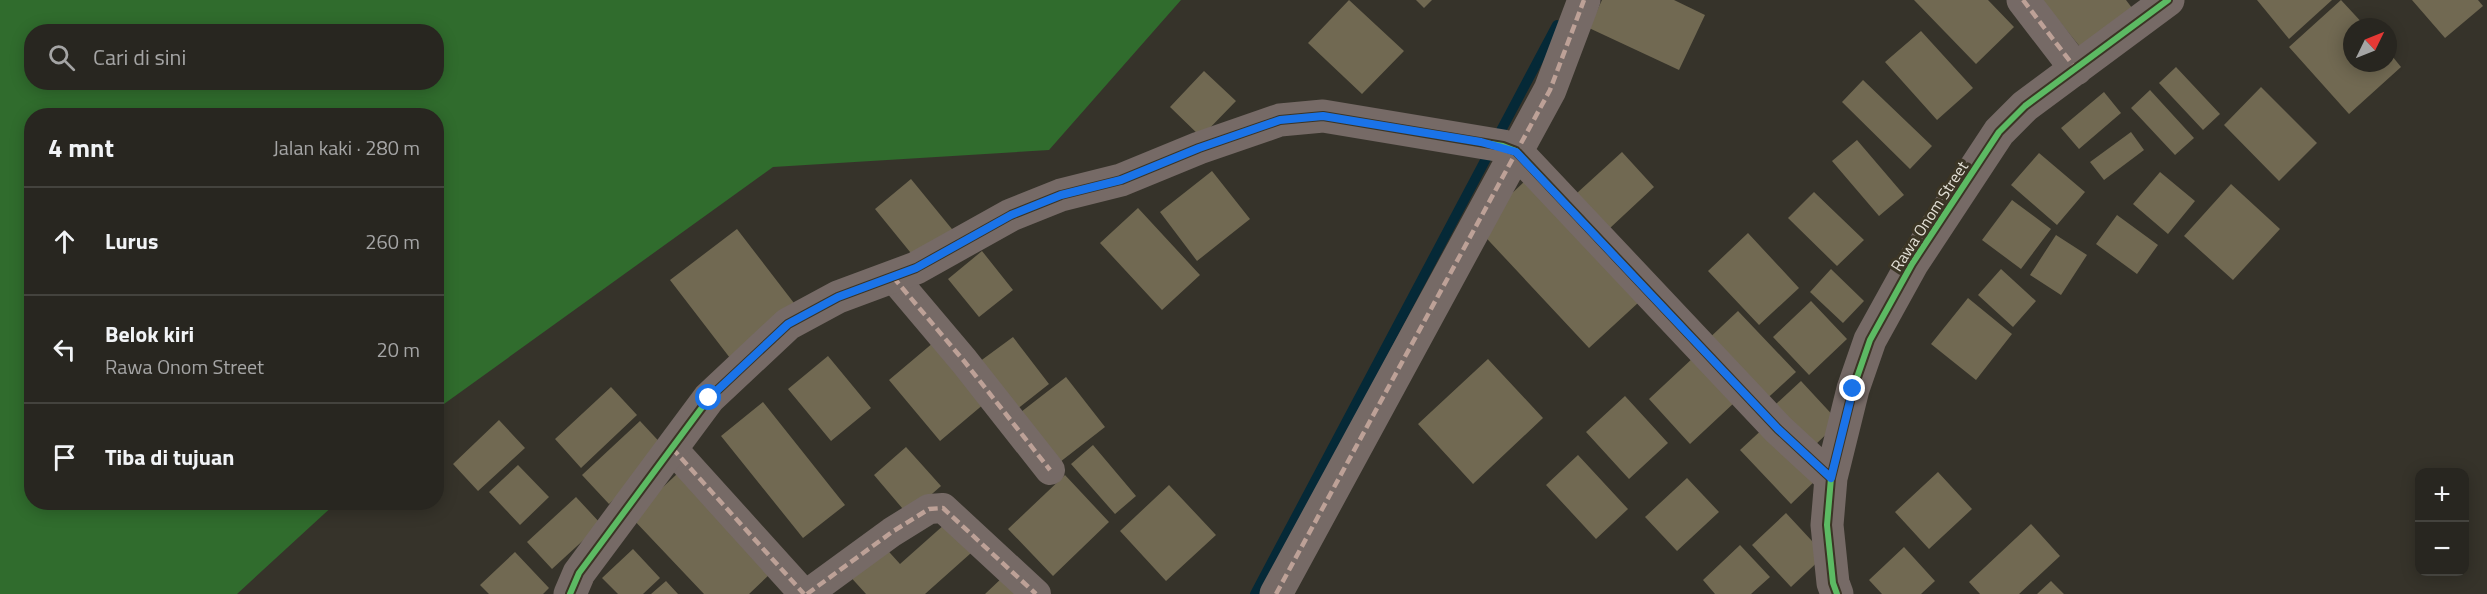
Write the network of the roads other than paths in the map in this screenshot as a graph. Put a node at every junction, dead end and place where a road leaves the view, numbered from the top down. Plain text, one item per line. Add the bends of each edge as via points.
1 (1584, 0) edge
2 (2023, 0) edge
3 (2168, 0) edge
4 (2076, 69) junction
5 (1500, 147) junction
6 (893, 277) junction
7 (672, 448) junction
8 (1050, 470) dead end
9 (1831, 478) junction
10 (570, 594) edge
11 (806, 594) edge
12 (1036, 594) edge
13 (1276, 594) edge
14 (1837, 594) edge

1 - 5 street via 1550,90
2 - 4 street
3 - 4 street, Rawa Onom Street
4 - 9 street, Rawa Onom Street via 2025,106 1999,132 1912,264 1870,340 1853,389
5 - 6 street via 1323,116 1280,120 1121,180 1061,195 1021,211
5 - 9 street
5 - 13 street
6 - 7 street via 838,297 788,324 709,398
6 - 8 street
7 - 10 street via 579,573
7 - 11 street
9 - 14 street, Rawa Onom Street via 1827,525
11 - 12 street via 892,532 929,509 943,508

